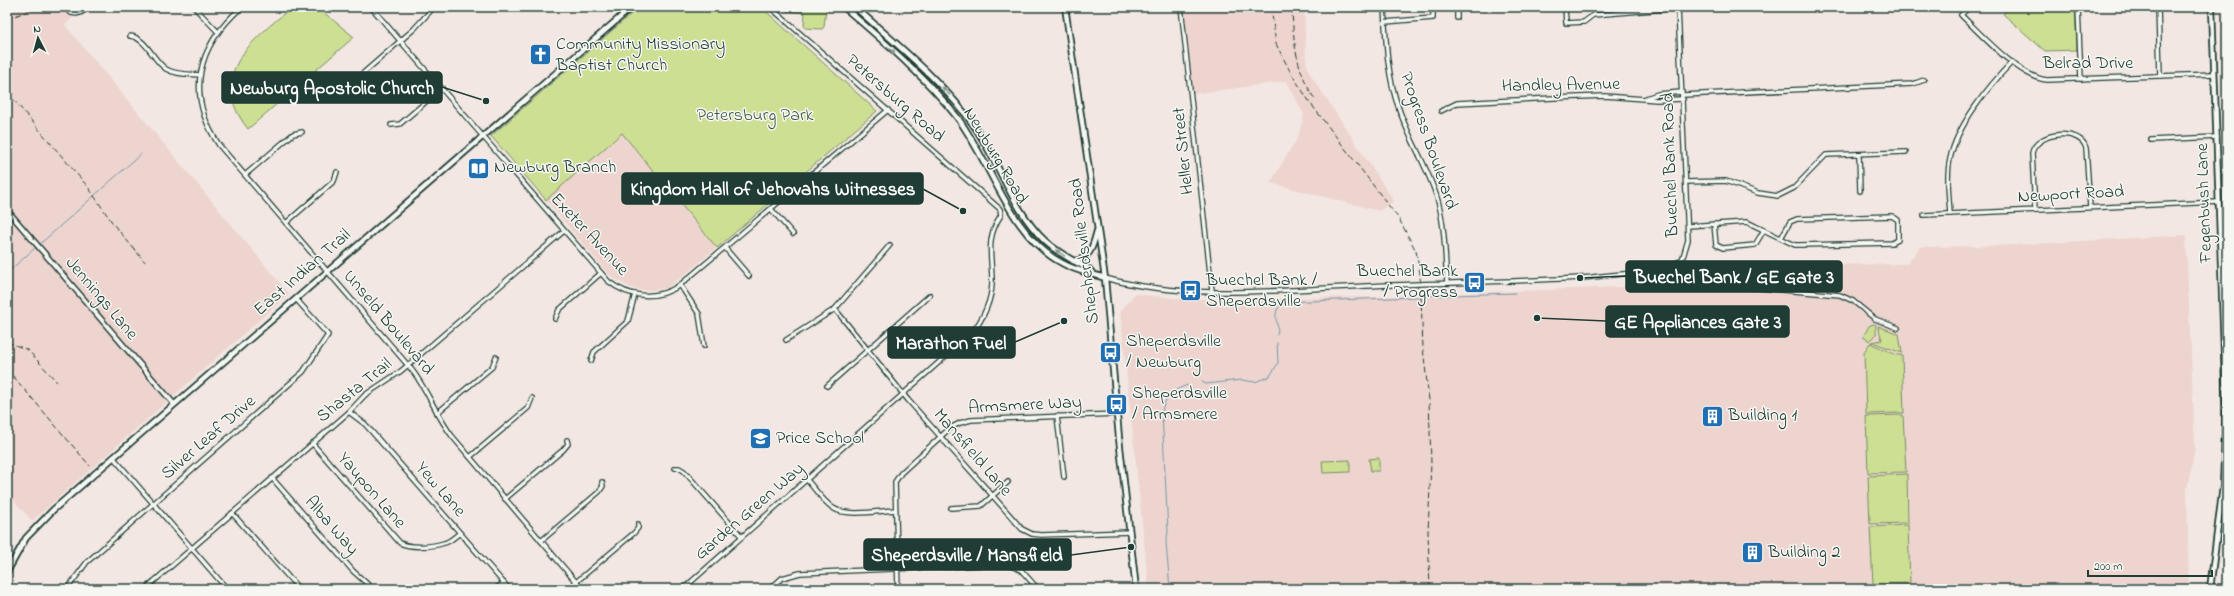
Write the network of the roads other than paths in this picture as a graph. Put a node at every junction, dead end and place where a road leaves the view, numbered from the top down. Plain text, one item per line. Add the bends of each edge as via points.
1 (64, 7) edge
2 (89, 7) edge
3 (194, 7) edge
4 (242, 7) edge
5 (371, 7) edge
6 (434, 7) edge
7 (632, 7) edge
8 (770, 7) edge
9 (844, 7) edge
10 (855, 7) edge
11 (1065, 7) edge
12 (1181, 7) edge
13 (1384, 7) edge
14 (1433, 7) edge
15 (1465, 7) edge
16 (1565, 7) edge
17 (1678, 7) edge
18 (1969, 7) edge
19 (2078, 7) edge
20 (2158, 7) edge
21 (2212, 7) edge
22 (1457, 18) dead end
23 (1385, 22) junction
24 (218, 31) junction
25 (130, 36) dead end
26 (401, 41) junction
27 (2012, 62) junction
28 (2214, 74) junction
29 (200, 76) junction
30 (2160, 76) junction
31 (2081, 79) junction
32 (1924, 80) dead end
33 (356, 86) dead end
34 (442, 88) junction
35 (1683, 95) junction
36 (1643, 99) junction
37 (888, 110) junction
38 (1441, 110) dead end
39 (391, 125) dead end
40 (302, 132) dead end
41 (483, 136) junction
42 (2217, 137) junction
43 (2151, 140) dead end
44 (1906, 152) dead end
45 (1859, 154) junction
46 (337, 172) dead end
47 (813, 174) junction
48 (245, 175) junction
49 (1686, 182) junction
50 (1860, 191) dead end
51 (838, 195) dead end
52 (2219, 202) junction
53 (2090, 207) junction
54 (771, 209) junction
55 (7, 210) edge
56 (2035, 210) junction
57 (1002, 212) joint
58 (1950, 214) junction
59 (1924, 215) dead end
60 (286, 222) junction
61 (1714, 224) junction
62 (1097, 226) junction
63 (1688, 226) junction
64 (564, 230) junction
65 (1764, 230) junction
66 (792, 234) dead end
67 (1781, 238) junction
68 (890, 245) dead end
69 (725, 248) junction
70 (1682, 259) junction
71 (1072, 261) junction
72 (1678, 265) junction
73 (328, 271) junction
74 (1655, 272) junction
75 (601, 273) junction
76 (1093, 274) junction
77 (1634, 274) junction
78 (749, 276) dead end
79 (1672, 277) junction
80 (1105, 278) junction
81 (1447, 283) junction
82 (680, 285) junction
83 (1744, 287) junction
84 (1212, 292) junction
85 (635, 294) junction
86 (930, 295) dead end
87 (296, 299) junction
88 (835, 309) junction
89 (555, 319) dead end
90 (2225, 320) edge
91 (1898, 328) dead end
92 (786, 340) dead end
93 (704, 346) dead end
94 (868, 350) junction
95 (496, 357) dead end
96 (591, 361) dead end
97 (408, 365) junction
98 (828, 386) dead end
99 (904, 394) junction
100 (532, 398) dead end
101 (174, 404) junction
102 (349, 412) junction
103 (437, 412) junction
104 (1117, 414) junction
105 (1057, 416) junction
106 (940, 437) junction
107 (567, 440) dead end
108 (312, 443) junction
109 (2226, 455) edge
110 (113, 457) junction
111 (470, 457) junction
112 (675, 468) dead end
113 (272, 478) junction
114 (1064, 478) dead end
115 (807, 480) junction
116 (602, 482) dead end
117 (1008, 482) dead end
118 (993, 496) junction
119 (505, 499) junction
120 (153, 504) junction
121 (2221, 504) junction
122 (2227, 505) edge
123 (951, 508) dead end
124 (895, 510) junction
125 (232, 513) junction
126 (638, 524) dead end
127 (1130, 532) junction
128 (460, 533) junction
129 (742, 537) junction
130 (541, 541) junction
131 (192, 548) junction
132 (897, 569) junction
133 (7, 572) edge
134 (576, 582) junction
135 (504, 583) junction
136 (68, 589) edge
137 (145, 589) edge
138 (226, 589) edge
139 (299, 589) edge
140 (373, 589) edge
141 (495, 589) edge
142 (509, 589) edge
143 (582, 589) edge
144 (683, 589) edge
145 (770, 589) edge
146 (898, 589) edge
147 (1038, 589) edge
148 (1136, 589) edge
149 (2210, 589) edge

1 - 2 street via 75,14 82,13
3 - 24 street
4 - 24 street, Unseld Boulevard
5 - 26 street, Exeter Avenue
6 - 26 street
7 - 41 main road, East Indian Trail
8 - 37 street, Petersburg Road
9 -> 76 main road, Newburg Road via 904,61 956,115 1020,224 1036,244 1062,263 1087,274
71 -> 10 main road, Newburg Road via 1045,241 1032,226 976,129 958,106 907,54
11 - 62 main road, Shepherdsville Road
12 - 84 street, Heller Street
13 - 23 street, Progress Boulevard
14 - 23 street via 1433,18
15 - 22 street via 1457,8
16 - 17 street via 1566,23 1584,22 1593,15
17 - 35 street, Buechel Bank Road
18 - 27 street, Belrad Drive via 1961,16
19 - 31 street
20 - 30 street
21 - 28 main road, Fegenbush Lane
23 - 81 street, Progress Boulevard via 1388,61 1395,96 1438,203
24 - 29 street, Unseld Boulevard via 207,49
25 - 29 street via 140,40 166,69
26 - 33 street via 361,76
26 - 34 street, Exeter Avenue
27 - 31 street, Belrad Drive via 2027,74 2040,79
27 - 58 street via 1991,85 1954,147 1949,168
28 - 30 street, Belrad Drive
28 - 42 main road, Fegenbush Lane
29 - 48 street, Unseld Boulevard via 200,102 208,129
30 - 31 street, Belrad Drive
32 - 35 street, Handley Avenue via 1913,84
34 - 39 street via 400,124
34 - 41 street, Exeter Avenue
35 - 36 street, Handley Avenue
35 - 36 street via 1658,94
35 - 49 street, Buechel Bank Road
36 - 38 street, Handley Avenue via 1605,96 1457,103
37 - 47 street, Exeter Avenue
37 - 57 street, Petersburg Road
40 - 48 street via 293,134
41 - 64 street, Exeter Avenue
41 - 73 main road, East Indian Trail
42 - 43 street
42 - 52 main road, Fegenbush Lane
44 - 45 street
45 - 49 street via 1822,157 1794,188 1778,196 1758,193 1726,181
45 - 50 street
46 - 60 street via 334,181
47 - 51 street via 830,193
47 - 54 street, Exeter Avenue
48 - 60 street, Unseld Boulevard
49 - 63 street, Buechel Bank Road
52 - 53 street, Newport Road
52 - 90 main road, Fegenbush Lane
53 - 56 street, Newport Road
53 - 56 street via 2084,142 2073,135 2047,136 2035,145 2032,153
54 - 66 street
54 - 69 street, Exeter Avenue
55 - 101 street, Jennings Lane
56 - 58 street, Newport Road
57 - 99 street, Garden Green Way via 991,235 991,289 982,320 966,339
58 - 59 street, Newport Road
60 - 73 street, Unseld Boulevard
61 - 63 street
61 - 65 street via 1747,222
61 - 65 street via 1716,245 1723,248 1755,245
62 - 71 main road via 1090,253 1084,258
62 - 80 main road, Shepherdsville Road
63 - 70 street, Buechel Bank Road via 1687,244
64 - 75 street, Exeter Avenue
64 - 97 street, Shasta Trail
65 - 67 street
67 - 67 street via 1794,245 1892,243 1898,240 1899,225 1898,220 1892,216 1797,219 1790,222
68 - 88 street
69 - 78 street
69 - 82 street, Exeter Avenue
70 - 72 street, Buechel Bank Road
70 - 74 street via 1668,268
71 - 76 main road, Newburg Road via 1089,269
72 - 79 street, Buechel Bank Road
72 - 83 street via 1682,275 1736,281
73 - 87 main road, East Indian Trail
73 - 97 street, Unseld Boulevard
74 - 77 street
74 - 79 street via 1666,273
75 - 85 street, Exeter Avenue via 612,284
75 - 89 street via 559,310
76 - 80 main road, Newburg Road
77 - 79 street via 1638,277
77 - 81 street
79 - 83 street via 1692,282
80 - 84 street via 1138,287
80 - 104 main road, Shepherdsville Road
81 - 84 street
82 - 85 street, Exeter Avenue via 658,295
82 - 93 street via 698,314
83 - 91 street via 1840,295 1853,301 1875,319
85 - 96 street via 628,321 594,352
86 - 94 street
87 - 101 main road, East Indian Trail
87 - 120 street, Silver Leaf Drive via 327,333 324,343 300,376
88 - 92 street
88 - 94 street, Mansfield Lane
90 - 109 main road, Fegenbush Lane
94 - 98 street
94 - 99 street, Mansfield Lane
95 - 103 street via 492,367
97 - 102 street, Shasta Trail via 365,395
97 - 103 street, Unseld Boulevard via 426,388
99 - 106 street, Mansfield Lane
99 - 115 street, Garden Green Way
100 - 111 street via 528,408
101 - 110 main road, East Indian Trail
102 - 108 street, Shasta Trail
102 - 128 street, Yew Lane via 365,424
103 - 111 street, Unseld Boulevard via 444,426
104 - 105 street, Armsmere Way
104 - 127 main road, Shepherdsville Road
105 - 106 street, Armsmere Way via 964,421
105 - 114 street
106 - 118 street, Mansfield Lane
106 - 124 street, Armsmere Way via 896,479
107 - 119 street via 568,444 563,450
108 - 113 street, Shasta Trail
108 - 128 street, Yaupon Lane via 400,543 440,544
109 - 121 main road, Fegenbush Lane
110 - 120 street
110 - 133 main road, East Indian Trail via 36,526 23,542
111 - 119 street, Unseld Boulevard
112 - 129 street via 684,471
113 - 125 street, Shasta Trail
113 - 140 street, Alba Way via 353,571
115 - 124 street via 828,504 837,510
115 - 129 street, Garden Green Way
116 - 130 street via 603,486 598,492
117 - 118 street
118 - 123 street via 978,507
118 - 127 street, Mansfield Lane via 1022,529 1032,534
119 - 130 street, Unseld Boulevard
120 - 131 street
120 - 136 street, Silver Leaf Drive via 87,562
121 - 122 street
121 - 149 main road, Fegenbush Lane
124 - 132 street, Armsmere Way
125 - 131 street, Shasta Trail
125 - 139 street
126 - 134 street via 634,533
127 - 148 main road, Shepherdsville Road
128 - 135 street, Yew Lane
129 - 144 street, Garden Green Way
130 - 134 street, Unseld Boulevard
131 - 137 street, Shasta Trail
131 - 138 street
132 - 145 street via 800,573 786,576
132 - 146 street, Armsmere Way
132 - 147 street via 1010,565 1024,572
134 - 143 street, Unseld Boulevard
135 - 141 street
135 - 142 street, Yew Lane

